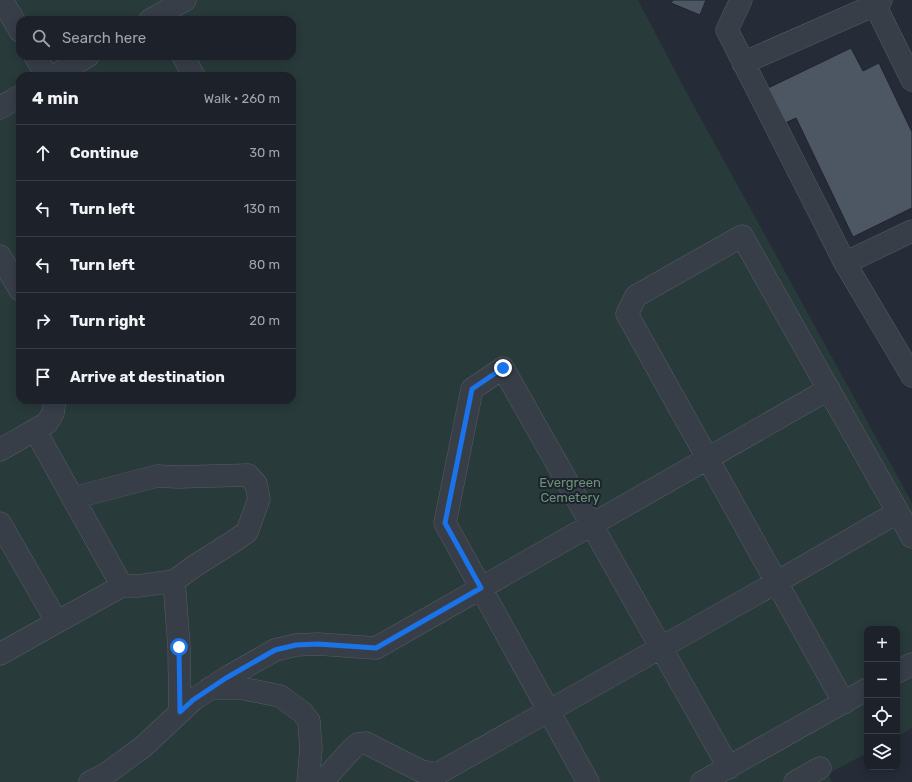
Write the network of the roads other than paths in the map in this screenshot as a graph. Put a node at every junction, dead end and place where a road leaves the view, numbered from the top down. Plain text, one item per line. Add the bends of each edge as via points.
1 (2, 0) edge
2 (186, 0) edge
3 (741, 0) edge
4 (878, 3) edge
5 (156, 14) edge
6 (16, 24) edge
7 (37, 60) edge
8 (81, 60) edge
9 (185, 60) edge
10 (743, 63) junction
11 (45, 72) edge
12 (61, 72) edge
13 (192, 72) edge
14 (912, 80) edge
15 (16, 98) edge
16 (0, 108) edge
17 (912, 231) edge
18 (0, 256) edge
19 (845, 263) junction
20 (14, 284) edge
21 (912, 376) edge
22 (829, 389) junction
23 (54, 404) edge
24 (35, 430) junction
25 (0, 450) edge
26 (708, 458) junction
27 (73, 498) junction
28 (898, 512) junction
29 (0, 523) edge
30 (592, 524) junction
31 (912, 537) edge
32 (174, 580) junction
33 (777, 582) junction
34 (122, 586) junction
35 (481, 588) junction
36 (57, 622) junction
37 (661, 647) junction
38 (0, 654) edge
39 (912, 664) edge
40 (900, 670) edge
41 (210, 688) junction
42 (864, 692) edge
43 (844, 703) junction
44 (549, 711) junction
45 (180, 712) junction
46 (729, 768) junction
47 (820, 768) dead end
48 (90, 782) edge
49 (308, 782) edge
50 (322, 782) edge
51 (588, 782) edge
52 (702, 782) edge
53 (795, 782) edge

1 - 6 lane
2 - 5 lane
3 - 10 lane via 727,30
4 - 10 lane
4 - 14 lane
7 - 11 lane
8 - 12 lane
9 - 13 lane
10 - 19 lane
15 - 16 lane
17 - 19 lane
18 - 20 lane
19 - 21 lane
22 - 26 lane
22 - 26 lane via 742,236 636,296 627,314
22 - 28 lane
23 - 24 lane via 47,423
24 - 25 lane
24 - 27 lane
26 - 30 lane
26 - 33 lane
27 - 32 lane via 157,476 248,475 256,484 259,499 247,532
27 - 34 lane
28 - 31 lane
28 - 33 lane
29 - 36 lane
30 - 35 lane
30 - 35 lane via 503,368 472,389 445,523
30 - 37 lane
32 - 34 lane
32 - 45 lane
33 - 37 lane
33 - 43 lane
34 - 36 lane
35 - 41 lane via 376,648 318,644 289,646 275,650
35 - 44 lane
36 - 38 lane
37 - 44 lane
37 - 46 lane
39 - 40 lane
41 - 45 lane
41 - 49 lane via 240,688 280,696 302,712 309,721 311,749
42 - 43 lane
43 - 46 lane
44 - 50 lane via 437,774 421,771 366,743 358,744 352,749
44 - 51 lane
45 - 48 lane via 144,746 106,774
46 - 52 lane
47 - 53 lane

